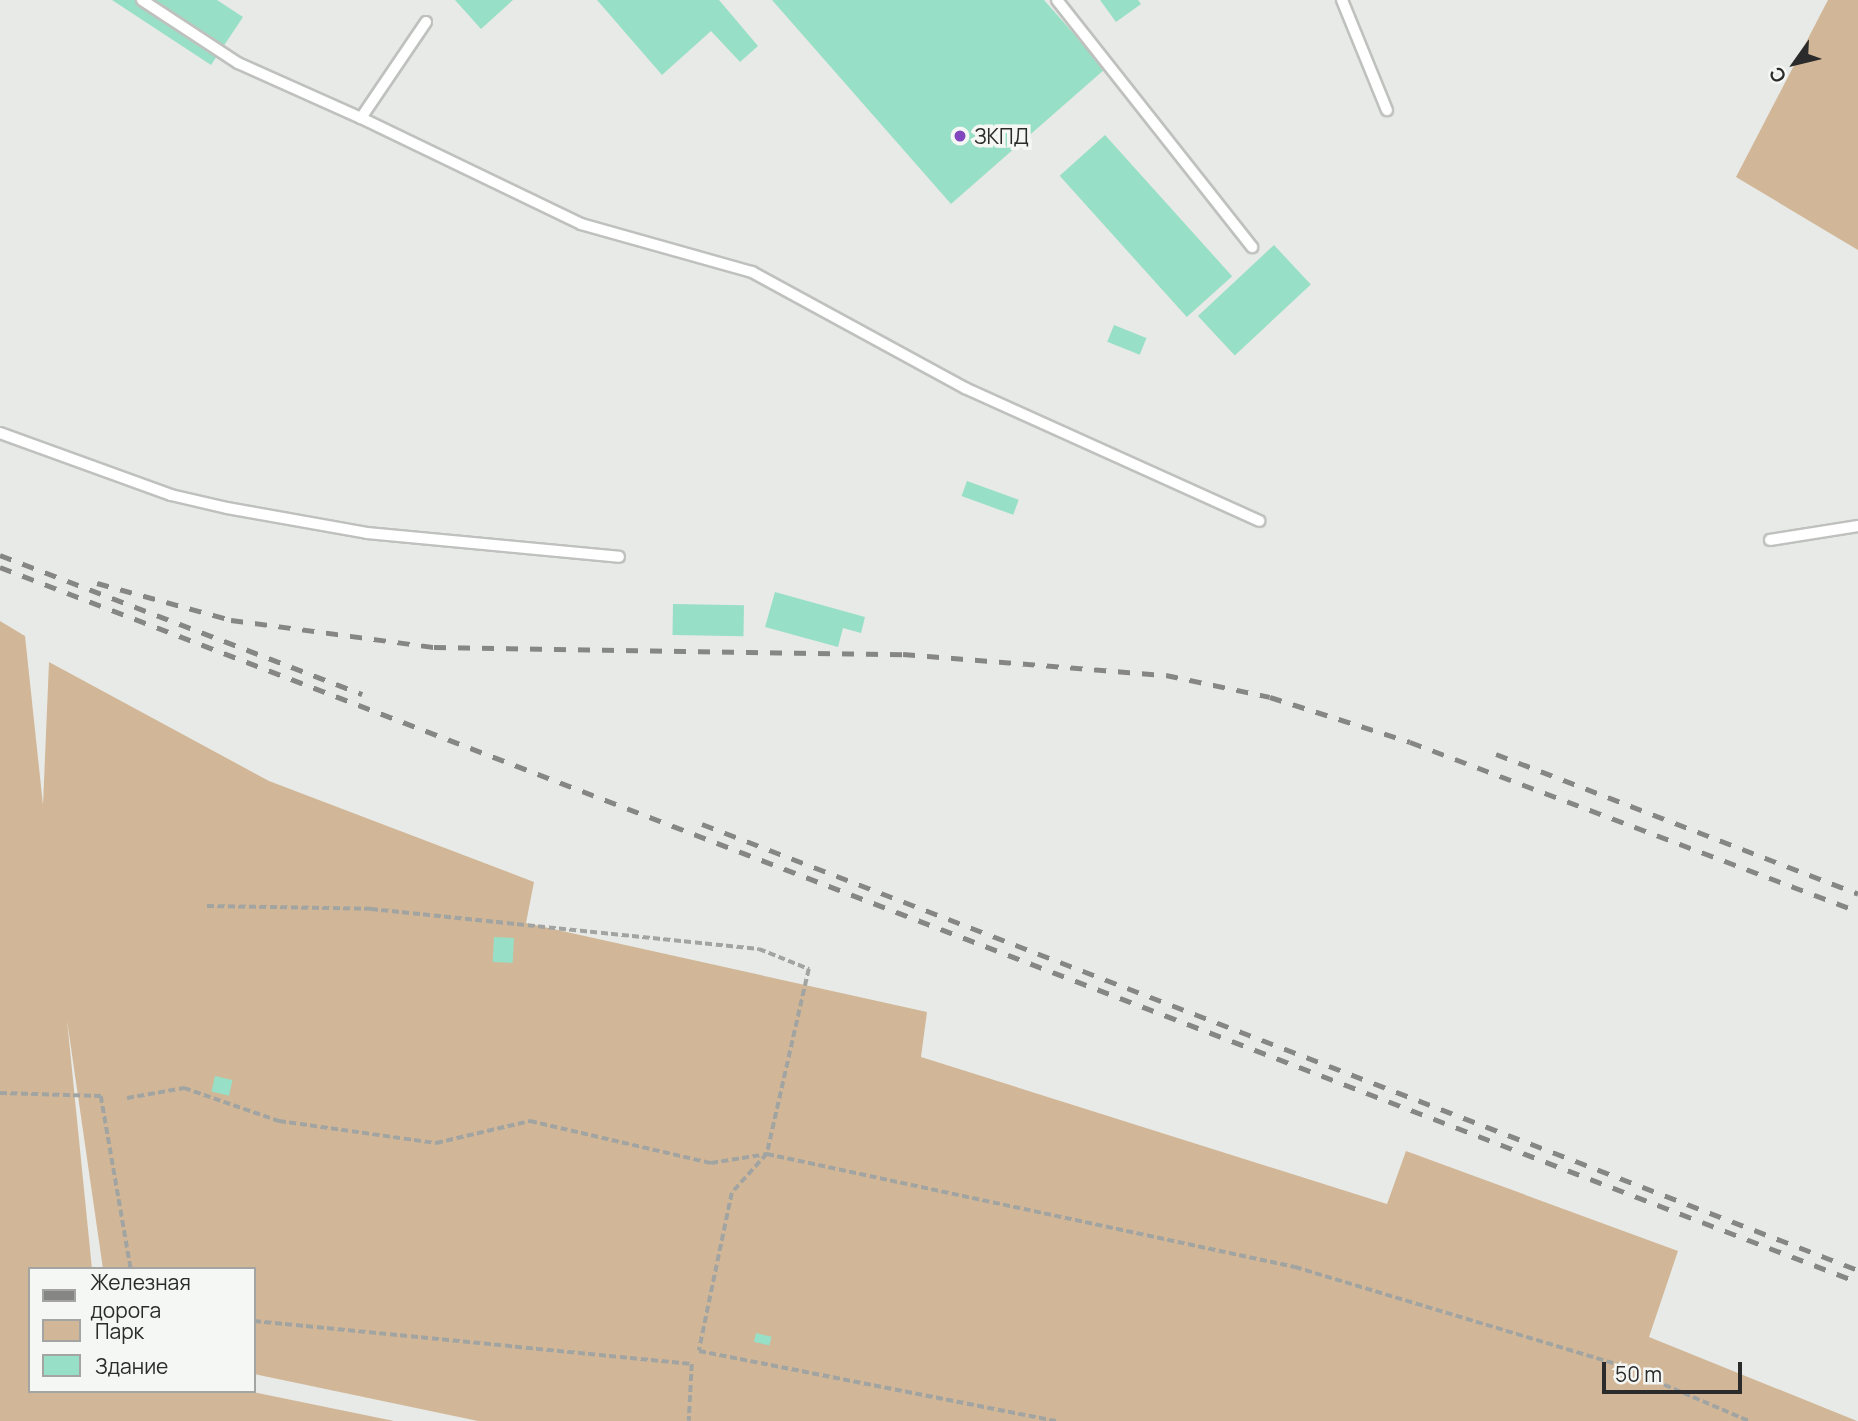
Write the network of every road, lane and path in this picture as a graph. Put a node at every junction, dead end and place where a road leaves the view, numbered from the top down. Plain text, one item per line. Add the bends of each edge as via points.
1 (142, 0) edge
2 (1057, 0) edge
3 (1342, 0) edge
4 (426, 22) dead end
5 (1387, 110) dead end
6 (361, 118) junction
7 (1252, 247) dead end
8 (0, 433) edge
9 (1259, 521) dead end
10 (1858, 526) edge
11 (1770, 540) dead end
12 (619, 557) dead end
13 (207, 905) dead end
14 (0, 1093) edge
15 (127, 1098) dead end
16 (767, 1154) junction
17 (131, 1267) edge
18 (256, 1321) edge
19 (689, 1421) edge
20 (1057, 1421) edge
21 (1749, 1421) edge

1 - 6 lane via 238,63
2 - 7 lane
3 - 5 lane
4 - 6 lane
6 - 9 lane via 581,224 752,272 965,387
8 - 12 lane via 171,495 227,508 367,533
10 - 11 lane
13 - 16 path via 371,909 731,946 809,969
14 - 17 path via 101,1096
15 - 16 path via 184,1088 279,1121 436,1143 530,1121 711,1163
16 - 20 path via 732,1192 699,1351
16 - 21 path via 1295,1267 1616,1364
18 - 19 path via 692,1364

